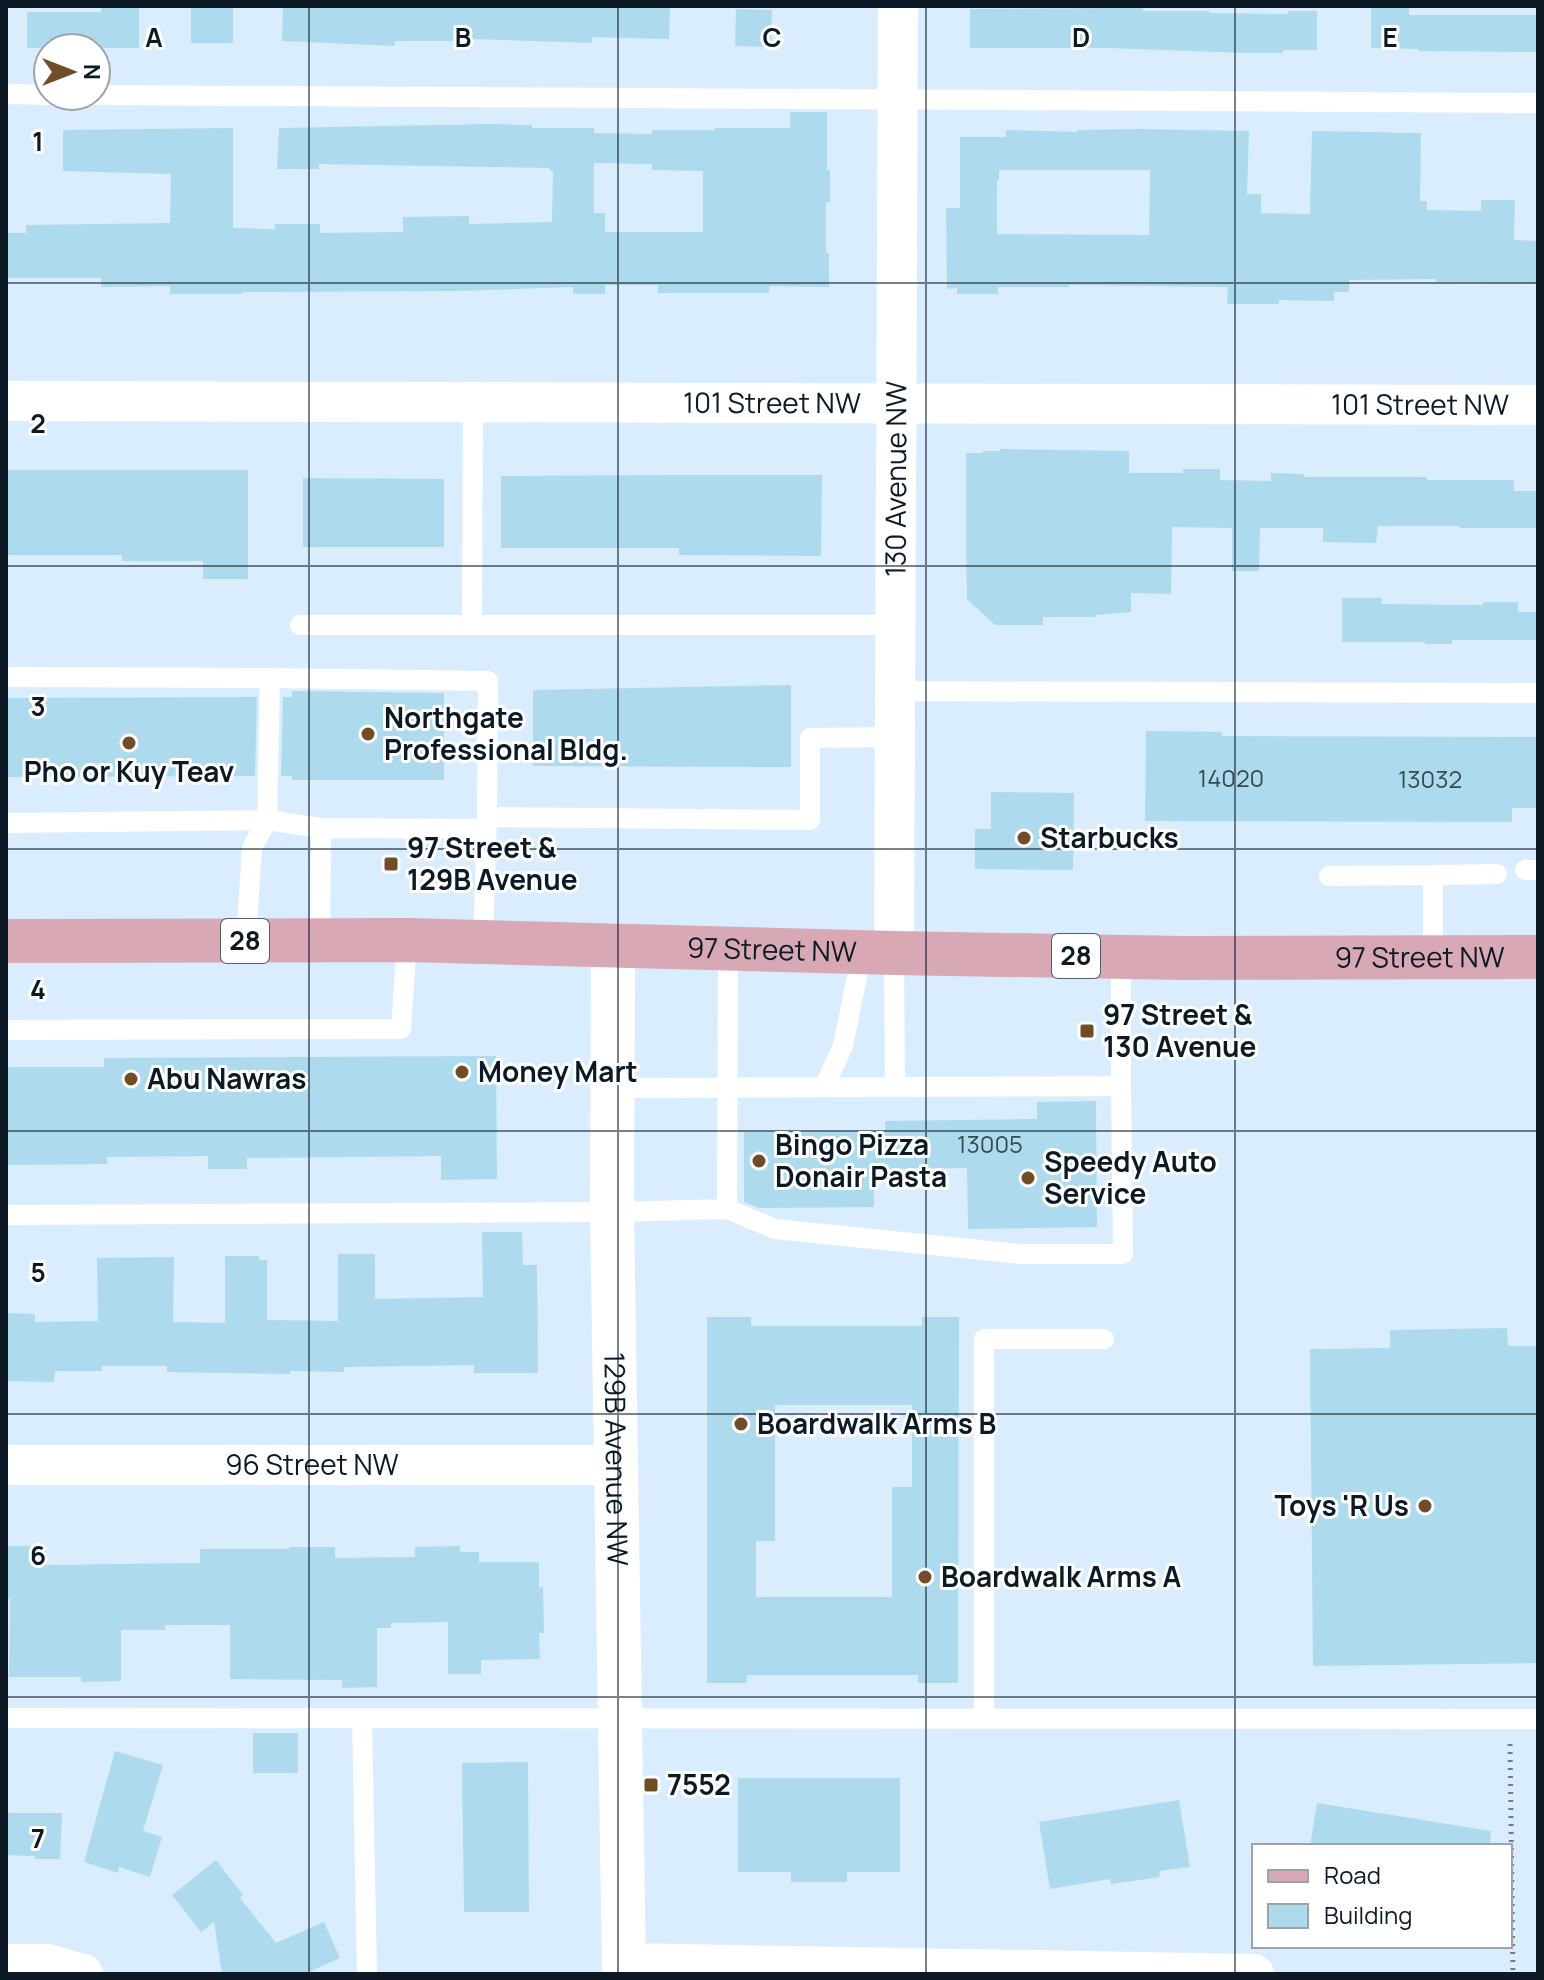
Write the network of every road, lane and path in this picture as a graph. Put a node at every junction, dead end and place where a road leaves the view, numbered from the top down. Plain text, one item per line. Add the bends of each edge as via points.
1 (898, 6) edge
2 (6, 94) edge
3 (32, 95) edge
4 (112, 95) edge
5 (898, 101) junction
6 (1538, 103) edge
7 (6, 401) edge
8 (473, 402) junction
9 (898, 403) junction
10 (1538, 405) edge
11 (300, 625) dead end
12 (472, 625) junction
13 (897, 625) junction
14 (6, 677) edge
15 (270, 678) junction
16 (896, 691) junction
17 (1538, 693) edge
18 (896, 737) junction
19 (267, 820) junction
20 (6, 823) edge
21 (487, 823) junction
22 (321, 828) junction
23 (1497, 874) dead end
24 (1433, 875) junction
25 (1329, 876) dead end
26 (320, 940) junction
27 (407, 940) junction
28 (6, 941) edge
29 (246, 941) junction
30 (483, 943) junction
31 (613, 945) junction
32 (728, 948) junction
33 (878, 953) junction
34 (1121, 957) junction
35 (1433, 957) junction
36 (1538, 957) edge
37 (6, 1030) edge
38 (895, 1086) junction
39 (1121, 1086) junction
40 (727, 1087) junction
41 (824, 1087) junction
42 (613, 1088) junction
43 (727, 1209) junction
44 (612, 1212) junction
45 (6, 1215) edge
46 (1104, 1339) dead end
47 (6, 1465) edge
48 (617, 1465) junction
49 (6, 1718) edge
50 (362, 1719) junction
51 (620, 1719) junction
52 (984, 1719) junction
53 (1510, 1719) junction
54 (1538, 1719) edge
55 (1511, 1844) edge
56 (1512, 1889) edge
57 (6, 1964) edge
58 (624, 1969) edge
59 (83, 1974) edge
60 (367, 1974) edge
61 (1254, 1974) edge
62 (1513, 1974) edge

1 - 5 street, 130 Avenue NW
2 - 3 lane
4 - 5 lane
5 - 6 lane
5 - 9 street, 130 Avenue NW
7 - 8 street, 101 Street NW
8 - 9 street, 101 Street NW
8 - 12 lane
9 - 10 street, 101 Street NW
9 - 13 street, 130 Avenue NW
11 - 12 lane
12 - 13 lane
13 - 16 street, 130 Avenue NW
14 - 15 lane
15 - 19 lane
15 - 21 lane via 488,681
16 - 17 lane
16 - 18 street, 130 Avenue NW
18 - 21 lane via 810,738 810,820
18 - 33 street, 130 Avenue NW
19 - 20 lane
19 - 22 lane
19 - 29 lane via 252,848
21 - 22 lane
21 - 30 lane
22 - 26 lane
23 - 24 lane
24 - 25 lane
24 - 35 lane
26 - 27 main road, 97 Street NW / 28
26 - 29 main road, 97 Street NW / 28
27 - 30 main road, 97 Street NW / 28
27 - 37 lane via 401,1029
28 - 29 main road, 97 Street NW / 28
30 - 31 main road, 97 Street NW
31 - 32 main road, 97 Street NW / 28
31 - 42 street, 129B Avenue NW
32 - 33 main road, 97 Street NW / 28
32 - 40 lane
33 - 34 main road, 97 Street NW / 28
33 - 38 lane
33 - 41 lane
34 - 35 main road, 97 Street NW / 28
34 - 39 lane
35 - 36 main road, 97 Street NW / 28
38 - 39 lane
38 - 41 lane
39 - 43 lane via 1123,1254 1020,1254 775,1229
40 - 41 lane
40 - 42 lane
40 - 43 lane
42 - 44 street, 129B Avenue NW
43 - 44 lane
44 - 45 lane
44 - 48 street, 129B Avenue NW
46 - 52 lane via 984,1339
47 - 48 street, 96 Street NW
48 - 51 street, 129B Avenue NW
49 - 50 lane
50 - 51 lane
50 - 60 lane
51 - 52 lane
51 - 58 street, 129B Avenue NW
52 - 53 lane
53 - 54 lane
53 - 55 path
56 - 62 path
57 - 59 street via 47,1964
58 - 61 street

